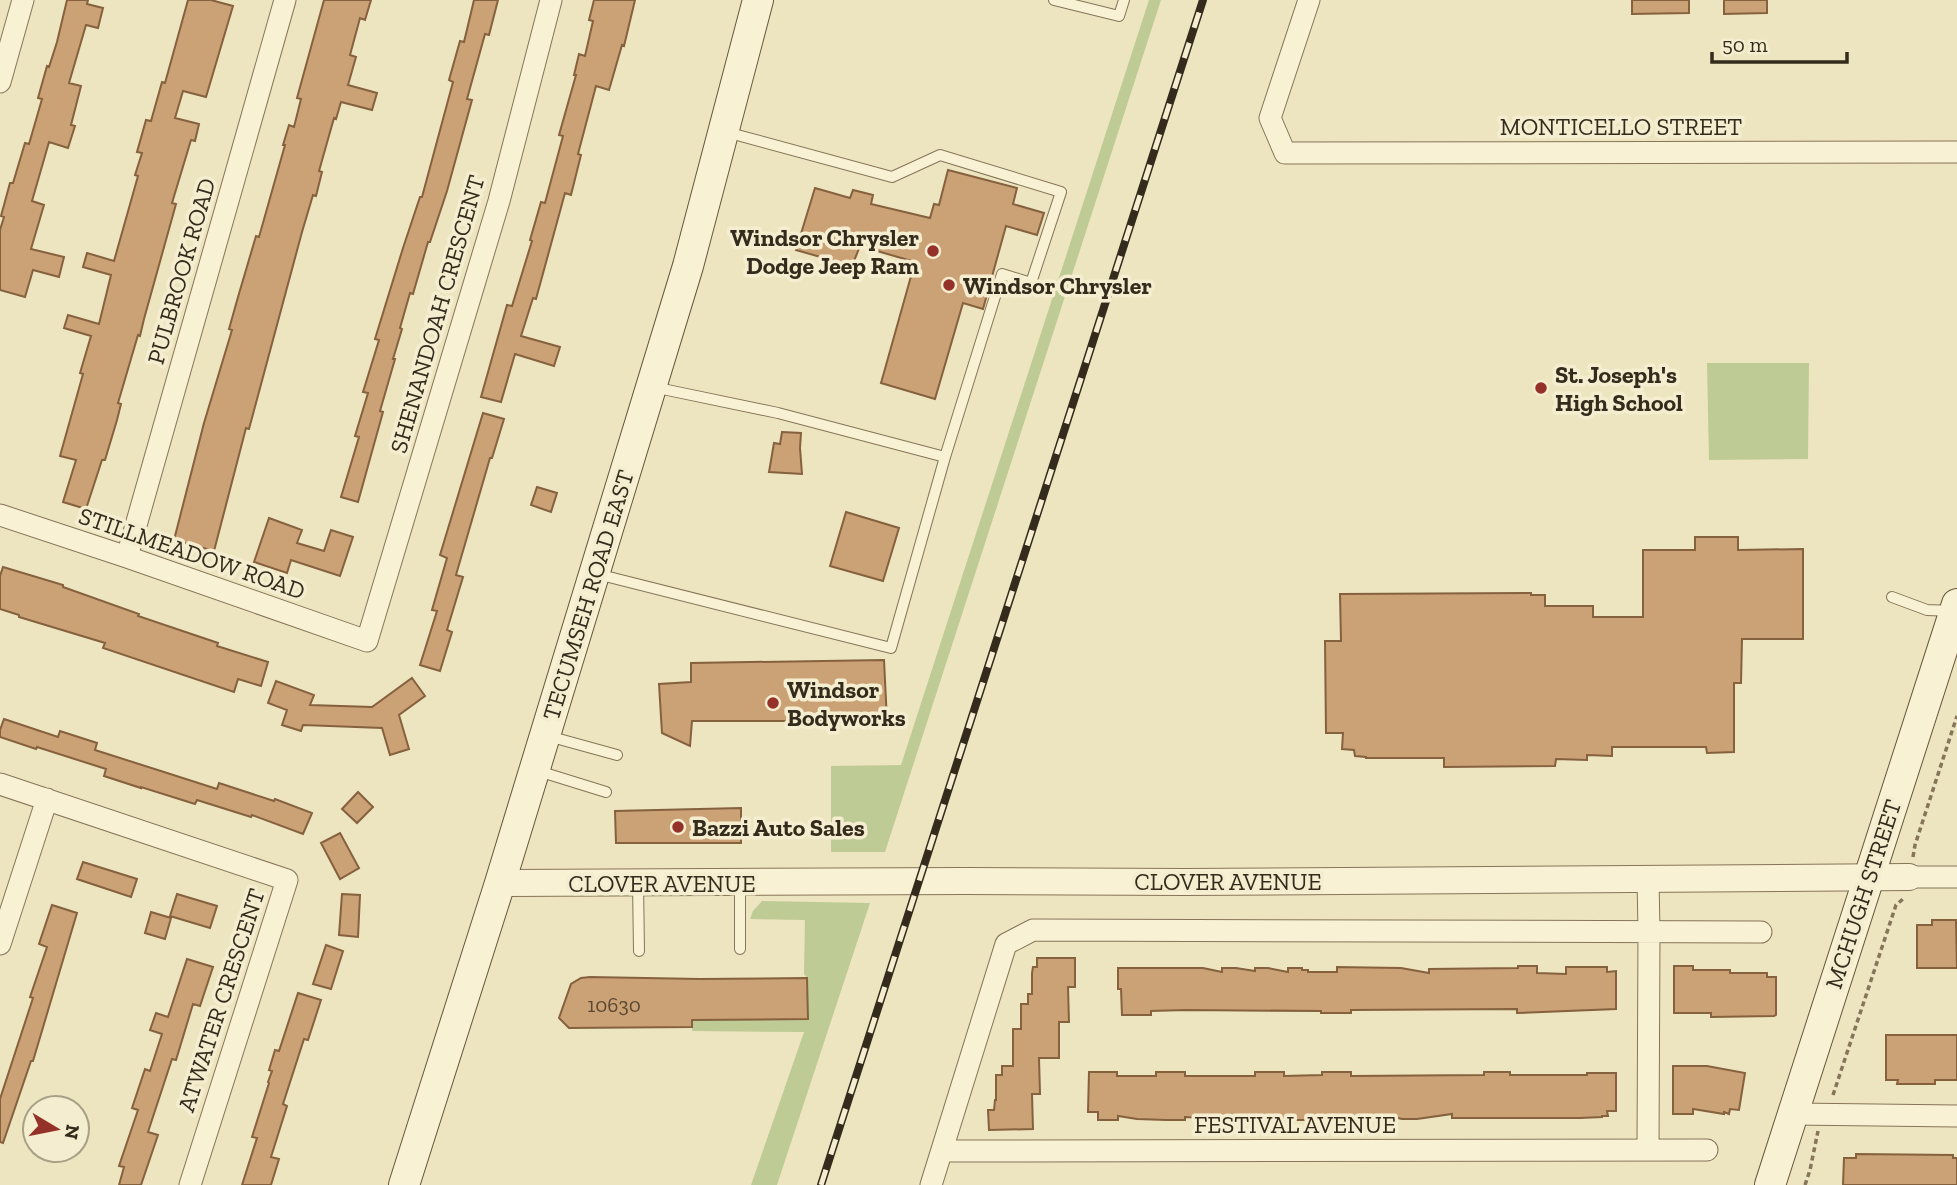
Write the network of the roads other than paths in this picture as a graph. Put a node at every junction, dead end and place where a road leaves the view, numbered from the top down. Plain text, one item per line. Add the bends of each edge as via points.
1 (23, 0) edge
2 (285, 0) edge
3 (551, 0) edge
4 (758, 0) edge
5 (1054, 0) edge
6 (1125, 0) edge
7 (1309, 0) edge
8 (0, 82) edge
9 (723, 131) junction
10 (1957, 152) edge
11 (651, 386) junction
12 (945, 457) junction
13 (0, 515) edge
14 (127, 557) junction
15 (594, 573) junction
16 (1892, 597) dead end
17 (1956, 608) edge
18 (367, 641) joint
19 (545, 735) junction
20 (617, 755) dead end
21 (534, 770) junction
22 (0, 783) edge
23 (606, 793) dead end
24 (47, 799) junction
25 (1868, 877) junction
26 (1957, 877) edge
27 (1648, 878) junction
28 (500, 883) junction
29 (638, 883) junction
30 (740, 883) junction
31 (1906, 887) joint
32 (1649, 932) junction
33 (1761, 932) dead end
34 (0, 943) edge
35 (740, 949) dead end
36 (639, 951) dead end
37 (1794, 1114) junction
38 (1957, 1116) edge
39 (1648, 1150) junction
40 (1707, 1150) dead end
41 (942, 1151) junction
42 (190, 1185) edge
43 (404, 1185) edge
44 (931, 1185) edge
45 (1770, 1185) edge

1 - 8 street
2 - 14 street, PULBROOK ROAD
3 - 18 street, SHENANDOAH CRESCENT via 499,201
4 - 9 main road, TECUMSEH ROAD EAST
5 - 6 lane via 1119,16
7 - 10 street, MONTICELLO STREET via 1270,118 1285,153
9 - 11 main road, TECUMSEH ROAD EAST
9 - 12 lane via 892,177 940,155 1061,192 1031,283 1002,274
11 - 12 lane via 778,412
11 - 15 main road, TECUMSEH ROAD EAST
12 - 15 lane via 891,648
13 - 14 street, STILLMEADOW ROAD
14 - 18 street, STILLMEADOW ROAD
15 - 19 main road, TECUMSEH ROAD EAST
16 - 17 lane via 1927,610
17 - 25 main road, MCHUGH STREET
19 - 20 lane
19 - 21 main road, TECUMSEH ROAD EAST
21 - 23 lane
21 - 28 main road, TECUMSEH ROAD EAST
22 - 24 street, ATWATER CRESCENT
24 - 34 street
24 - 42 street, ATWATER CRESCENT via 287,880
25 - 27 street, CLOVER AVENUE
25 - 31 street, CLOVER AVENUE
25 - 37 main road, MCHUGH STREET
26 - 31 street, CLOVER AVENUE
27 - 30 street, CLOVER AVENUE
27 - 32 street
28 - 29 street, CLOVER AVENUE
28 - 43 main road, TECUMSEH ROAD EAST
29 - 30 street, CLOVER AVENUE
29 - 36 lane
30 - 35 lane
32 - 33 street, CLOVER AVENUE
32 - 39 street
32 - 41 street, CLOVER AVENUE via 1034,930 1006,944
37 - 38 street
37 - 45 main road, MCHUGH STREET
39 - 40 street, FESTIVAL AVENUE
39 - 41 street, FESTIVAL AVENUE
41 - 44 street

